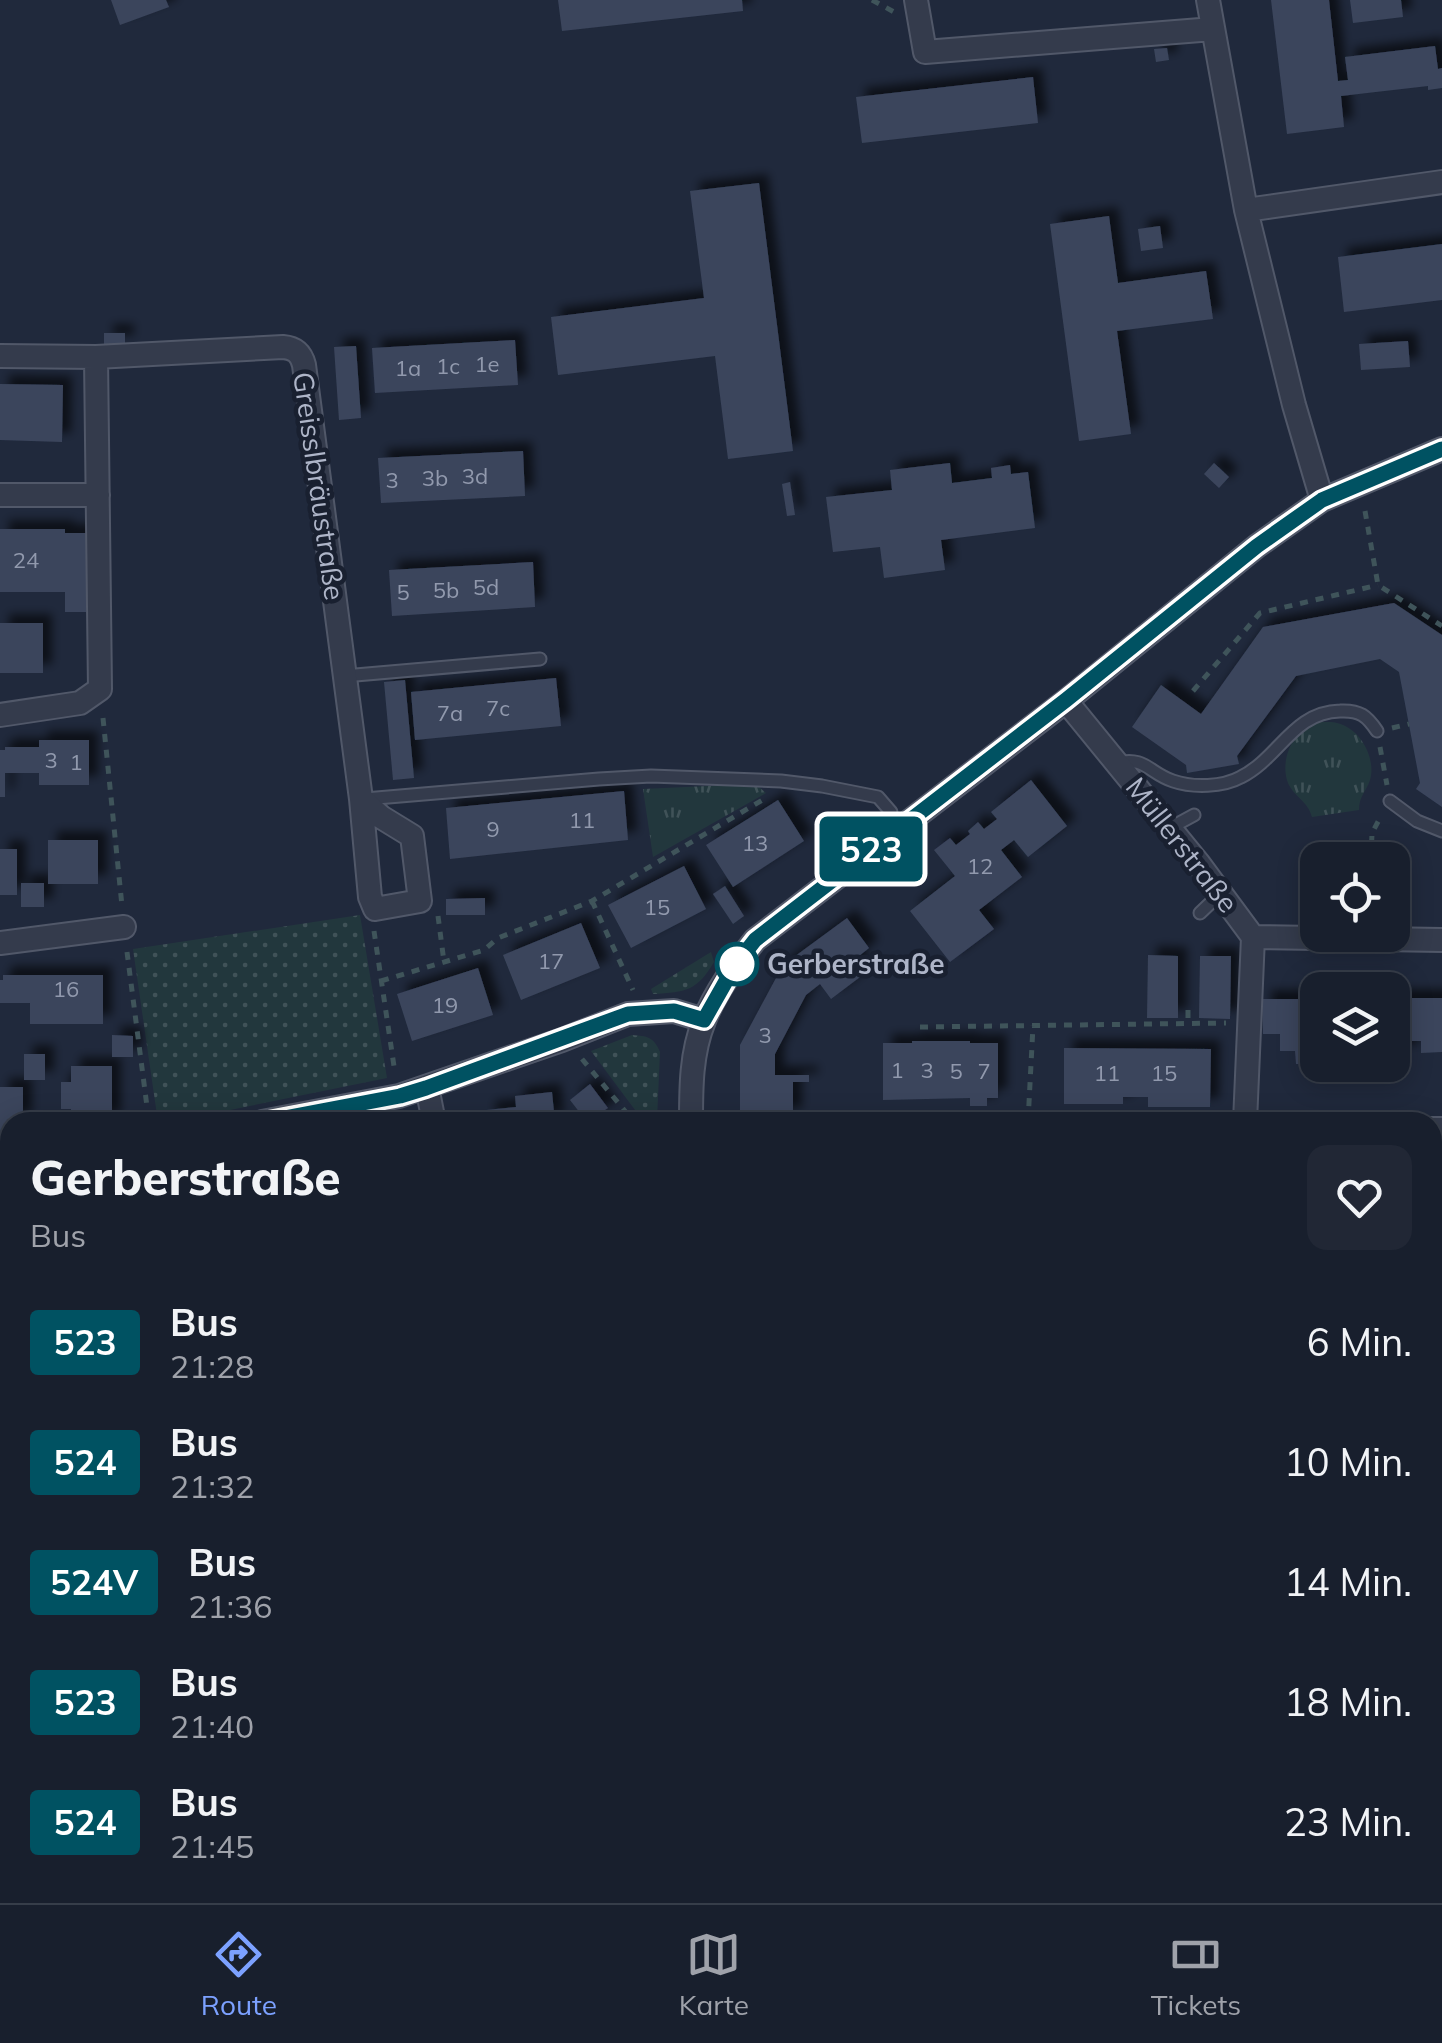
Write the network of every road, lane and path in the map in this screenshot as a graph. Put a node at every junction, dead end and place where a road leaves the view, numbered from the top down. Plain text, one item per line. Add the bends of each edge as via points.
1 (916, 0) edge
2 (1208, 0) edge
3 (1213, 29) junction
4 (1442, 182) edge
5 (1246, 210) junction
6 (0, 356) edge
7 (96, 357) junction
8 (1442, 448) edge
9 (98, 494) junction
10 (0, 495) edge
11 (1322, 500) junction
12 (1364, 511) dead end
13 (1378, 585) junction
14 (1442, 626) edge
15 (540, 659) dead end
16 (344, 676) junction
17 (1192, 690) dead end
18 (1066, 700) junction
19 (0, 714) edge
20 (1377, 731) dead end
21 (1117, 763) junction
22 (782, 781) junction
23 (360, 800) junction
24 (1390, 801) dead end
25 (891, 812) dead end
26 (1194, 815) dead end
27 (1170, 828) junction
28 (1442, 831) edge
29 (1221, 893) junction
30 (592, 900) junction
31 (376, 909) junction
32 (1200, 913) dead end
33 (124, 927) dead end
34 (1252, 937) junction
35 (1442, 940) edge
36 (0, 943) edge
37 (381, 981) junction
38 (634, 993) dead end
39 (1188, 1010) dead end
40 (704, 1020) junction
41 (1249, 1022) junction
42 (1188, 1023) junction
43 (1033, 1026) junction
44 (920, 1027) dead end
45 (562, 1040) junction
46 (426, 1088) junction
47 (400, 1096) junction
48 (315, 1112) edge
49 (432, 1112) edge
50 (626, 1112) edge
51 (691, 1112) edge
52 (1029, 1112) edge
53 (1245, 1112) edge

1 - 3 street via 924,52
2 - 3 street
3 - 5 street
4 - 5 street
5 - 11 street
6 - 7 street, Greisslbräustraße
7 - 9 street
7 - 16 street, Greisslbräustraße via 283,346 301,355
8 - 11 street
9 - 10 street
9 - 19 street via 100,689 80,703
11 - 18 street
12 - 13 path
13 - 14 path
13 - 17 path via 1260,613
15 - 16 lane
16 - 23 street, Greisslbräustraße
18 - 21 street, Müllerstraße
18 - 40 street via 755,940
20 - 21 lane via 1357,711 1318,713 1260,764 1218,784 1173,781 1138,760
21 - 27 street, Müllerstraße
22 - 23 lane via 598,778
22 - 25 lane via 863,792
22 - 30 path via 770,796
23 - 31 street, Greisslbräustraße
23 - 31 street via 412,836 420,900
24 - 28 lane
26 - 27 lane
27 - 29 street, Müllerstraße
29 - 32 lane
29 - 34 street, Müllerstraße
30 - 37 path via 498,938 484,950
30 - 38 path
31 - 37 path
33 - 36 street
34 - 35 street, Müllerstraße
34 - 41 street
37 - 47 path
39 - 42 path
40 - 45 street via 674,1011 641,1012
40 - 51 street via 691,1071
41 - 42 path
41 - 53 street
42 - 43 path
43 - 44 path
43 - 52 path
45 - 46 street
45 - 50 path
46 - 47 street
46 - 49 street
47 - 48 street

